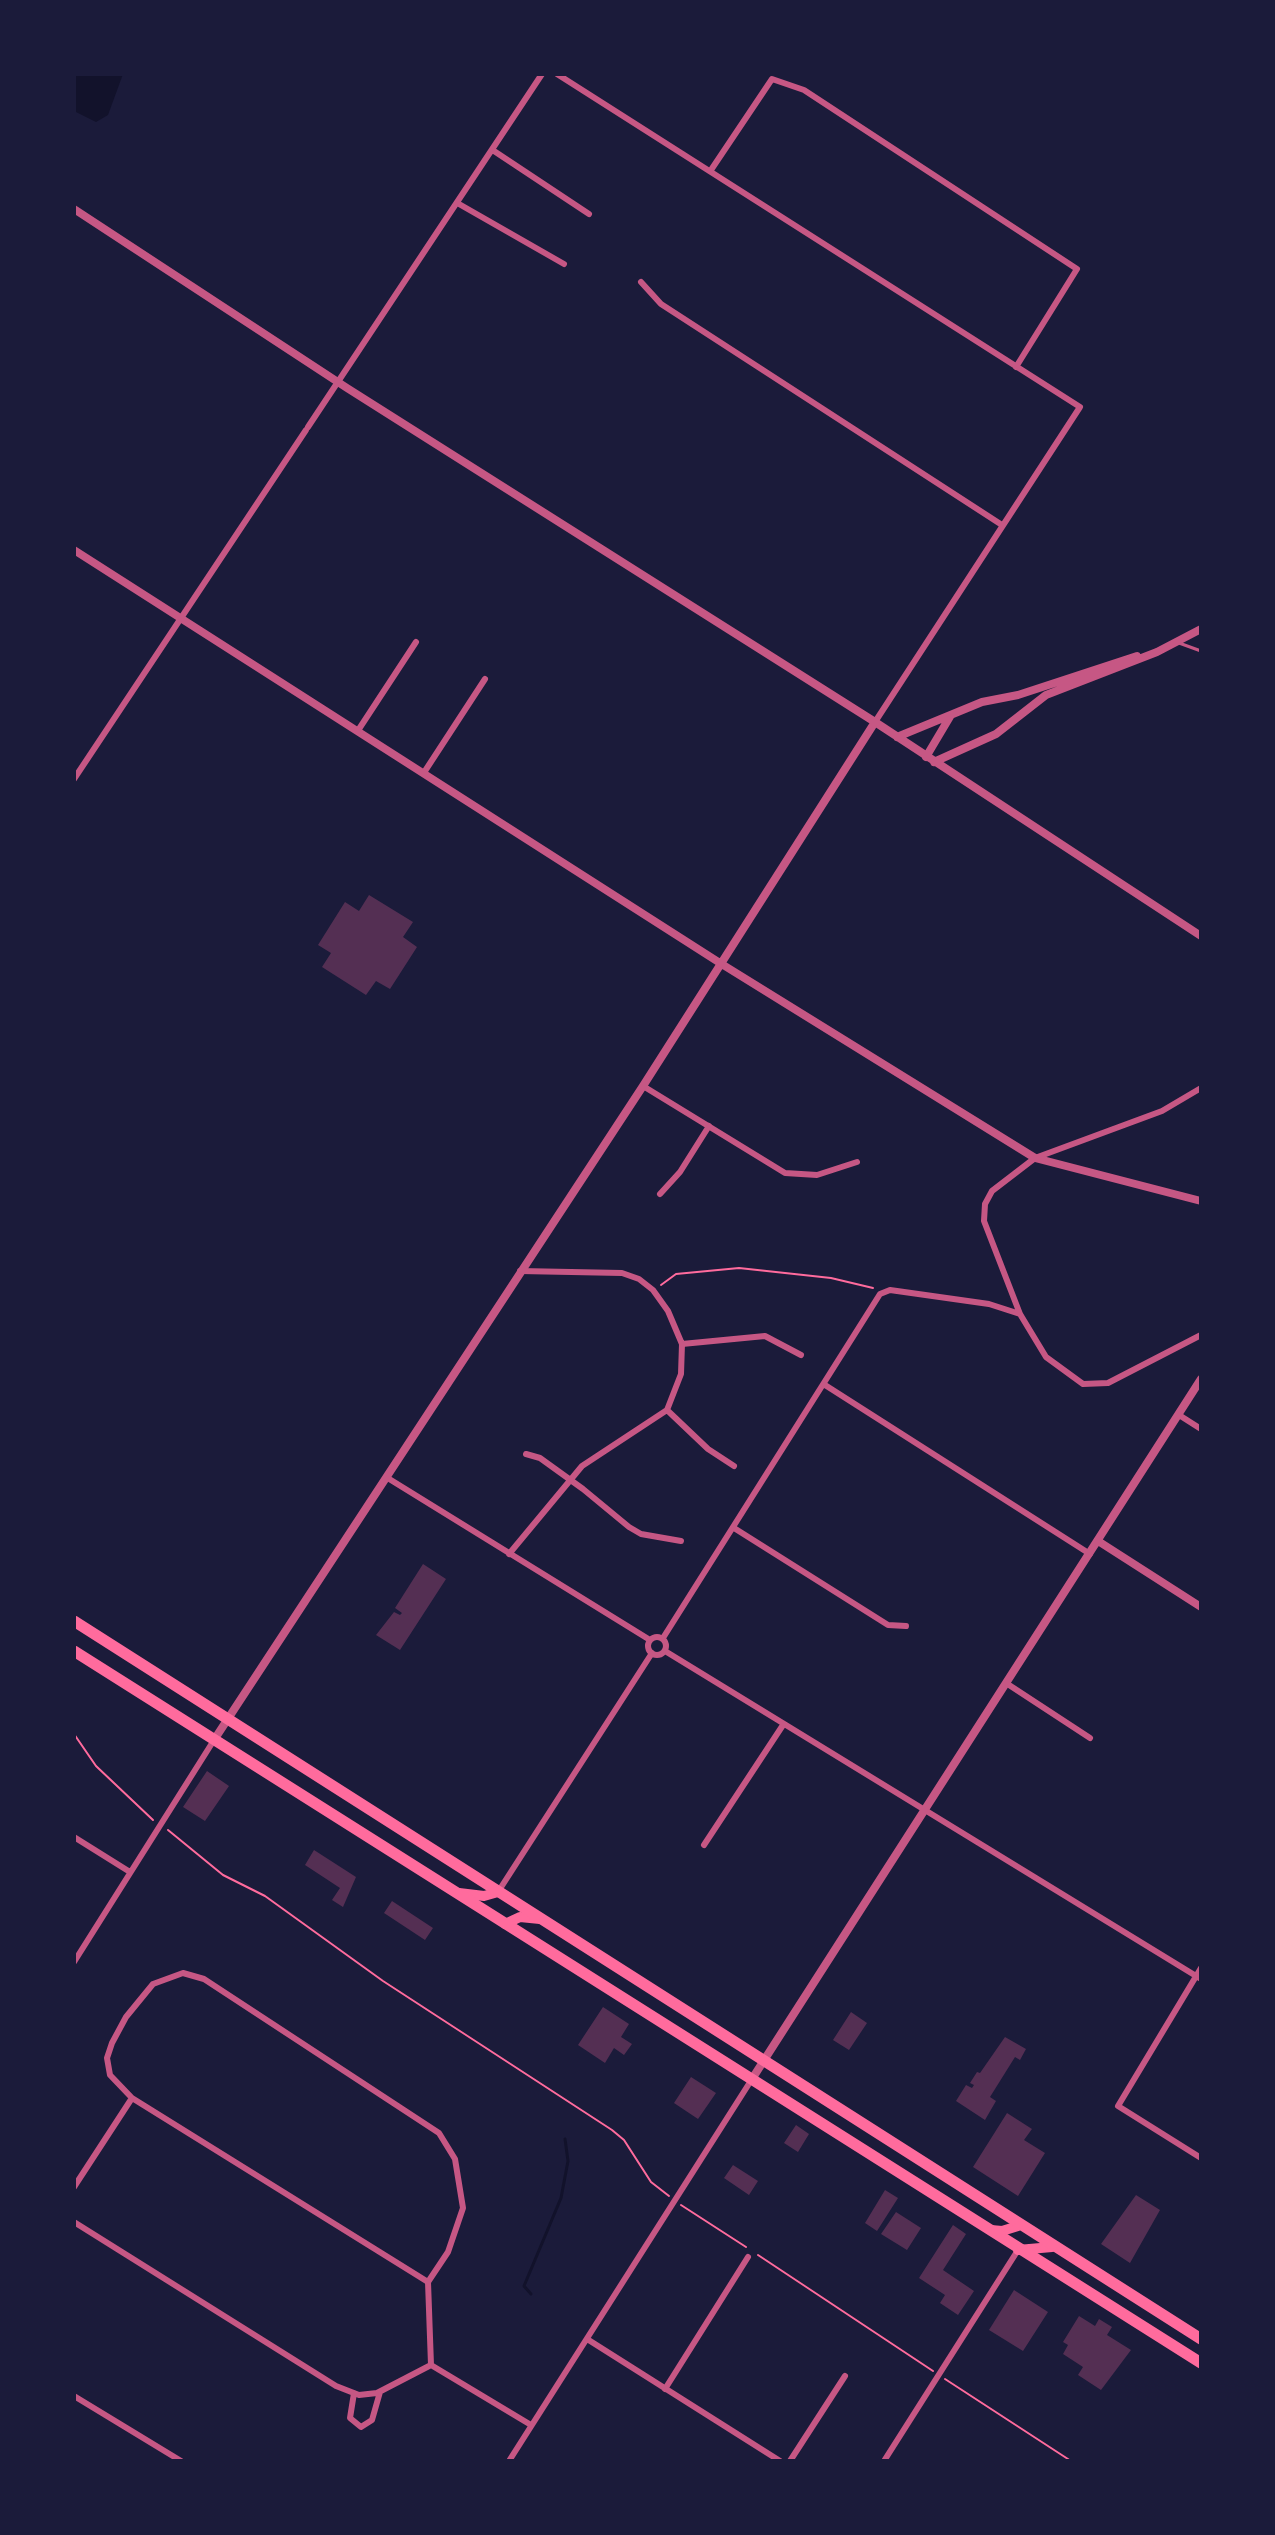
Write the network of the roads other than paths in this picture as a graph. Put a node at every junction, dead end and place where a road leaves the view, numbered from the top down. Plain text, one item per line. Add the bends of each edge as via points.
1 (542, 74) edge
2 (557, 74) edge
3 (494, 151) junction
4 (711, 170) junction
5 (459, 204) junction
6 (74, 209) edge
7 (589, 214) dead end
8 (564, 264) dead end
9 (641, 282) dead end
10 (1016, 367) junction
11 (338, 382) junction
12 (1002, 525) junction
13 (74, 550) edge
14 (180, 618) junction
15 (1201, 629) edge
16 (416, 642) dead end
17 (1179, 643) junction
18 (1201, 651) edge
19 (1157, 652) junction
20 (485, 679) dead end
21 (951, 715) junction
22 (875, 722) junction
23 (359, 729) junction
24 (897, 737) junction
25 (930, 759) junction
26 (425, 771) junction
27 (74, 779) edge
28 (1201, 936) edge
29 (720, 963) junction
30 (643, 1086) junction
31 (1201, 1088) edge
32 (709, 1126) junction
33 (1035, 1158) junction
34 (857, 1162) dead end
35 (660, 1194) dead end
36 (1201, 1201) edge
37 (520, 1271) junction
38 (1020, 1314) junction
39 (1201, 1335) edge
40 (682, 1344) junction
41 (801, 1355) dead end
42 (1201, 1379) edge
43 (825, 1385) junction
44 (667, 1410) junction
45 (1179, 1415) junction
46 (1201, 1429) edge
47 (526, 1454) dead end
48 (734, 1466) dead end
49 (386, 1477) junction
50 (568, 1480) junction
51 (734, 1528) junction
52 (681, 1541) dead end
53 (1098, 1541) junction
54 (509, 1554) junction
55 (1090, 1554) junction
56 (1201, 1607) edge
57 (74, 1621) edge
58 (906, 1626) dead end
59 (663, 1638) junction
60 (650, 1640) junction
61 (74, 1651) edge
62 (665, 1651) junction
63 (652, 1653) junction
64 (1006, 1683) junction
65 (228, 1719) junction
66 (783, 1725) junction
67 (1090, 1738) dead end
68 (214, 1740) junction
69 (923, 1811) junction
70 (74, 1837) edge
71 (704, 1845) dead end
72 (130, 1872) junction
73 (498, 1892) junction
74 (459, 1893) junction
75 (540, 1919) junction
76 (505, 1924) junction
77 (74, 1962) edge
78 (1201, 1968) edge
79 (1198, 1978) edge
80 (763, 2061) junction
81 (752, 2079) junction
82 (132, 2098) junction
83 (1201, 2158) edge
84 (74, 2187) edge
85 (74, 2222) edge
86 (1018, 2226) junction
87 (985, 2229) junction
88 (1052, 2247) junction
89 (1018, 2250) junction
90 (748, 2257) dead end
91 (428, 2282) junction
92 (587, 2339) junction
93 (1201, 2339) edge
94 (1201, 2363) edge
95 (431, 2365) junction
96 (845, 2376) dead end
97 (665, 2389) junction
98 (380, 2392) junction
99 (354, 2393) junction
100 (74, 2396) edge
101 (531, 2425) junction
102 (181, 2461) edge
103 (509, 2461) edge
104 (780, 2461) edge
105 (790, 2461) edge
106 (884, 2461) edge

1 - 3 street
2 - 4 street
3 - 5 street
3 - 7 street
4 - 10 street
4 - 10 street via 772,79 804,90 1077,269
5 - 8 street
5 - 11 street
6 - 11 street
9 - 12 street via 661,304
10 - 12 street via 1080,407
11 - 14 street
11 - 22 street
12 - 22 street
13 - 14 street
14 - 23 street
14 - 27 street
15 - 17 street
16 - 23 street
17 - 18 lane
17 - 19 street
19 - 21 street via 1117,660
19 - 25 street via 1046,695 996,734
20 - 26 street
21 - 24 street
21 - 25 street
22 - 24 street
22 - 29 street
23 - 26 street
24 - 25 street
25 - 28 street
26 - 29 street
29 - 30 street
29 - 33 street
30 - 32 street
30 - 37 street
31 - 33 street via 1162,1111
32 - 34 street via 785,1173 817,1175
32 - 35 street
33 - 36 street
33 - 38 street via 1004,1179 985,1204 984,1221
37 - 40 street via 622,1273 639,1279 668,1311
37 - 49 street
38 - 39 street via 1046,1357 1083,1384 1108,1383
38 - 43 street via 989,1304 880,1294
40 - 41 street via 765,1336
40 - 44 street via 681,1374
42 - 45 street
43 - 51 street
43 - 55 street
44 - 48 street
44 - 50 street via 602,1451
45 - 46 street
45 - 53 street
47 - 50 street
49 - 54 street
49 - 65 street
50 - 52 street via 641,1534
50 - 54 street
51 - 58 street via 888,1625
51 - 59 street
53 - 55 street
53 - 56 street
54 - 60 street
55 - 64 street
57 - 65 highway
59 - 60 street
59 - 62 street
60 - 63 street
61 - 68 highway
62 - 63 street
62 - 66 street
63 - 73 street
64 - 67 street
64 - 69 street
65 - 68 street
65 - 73 highway
66 - 69 street
66 - 71 street
68 - 72 street
68 - 74 highway
69 - 79 street
69 - 80 street
70 - 72 street
72 - 77 street
73 - 74 main road
73 - 75 highway
74 - 76 highway
75 - 76 main road via 520,1917
75 - 80 highway
76 - 81 highway
78 - 79 street
79 - 83 street via 1118,2106
80 - 81 street
80 - 86 highway
81 - 87 highway
81 - 92 street
82 - 84 street
82 - 91 street
82 - 91 street via 110,2075 107,2058 126,2017 153,1984 166,1977 183,1973 204,1979 439,2133 455,2159 463,2208 448,2252
85 - 99 street
86 - 87 main road
86 - 88 highway
87 - 89 highway
88 - 89 main road
88 - 93 highway
89 - 94 highway
89 - 106 street
90 - 97 street
91 - 95 street
92 - 97 street
92 - 101 street
95 - 98 street
95 - 101 street
96 - 105 street
97 - 104 street
98 - 99 street
98 - 99 street via 372,2420 361,2427 350,2418
100 - 102 street
101 - 103 street

